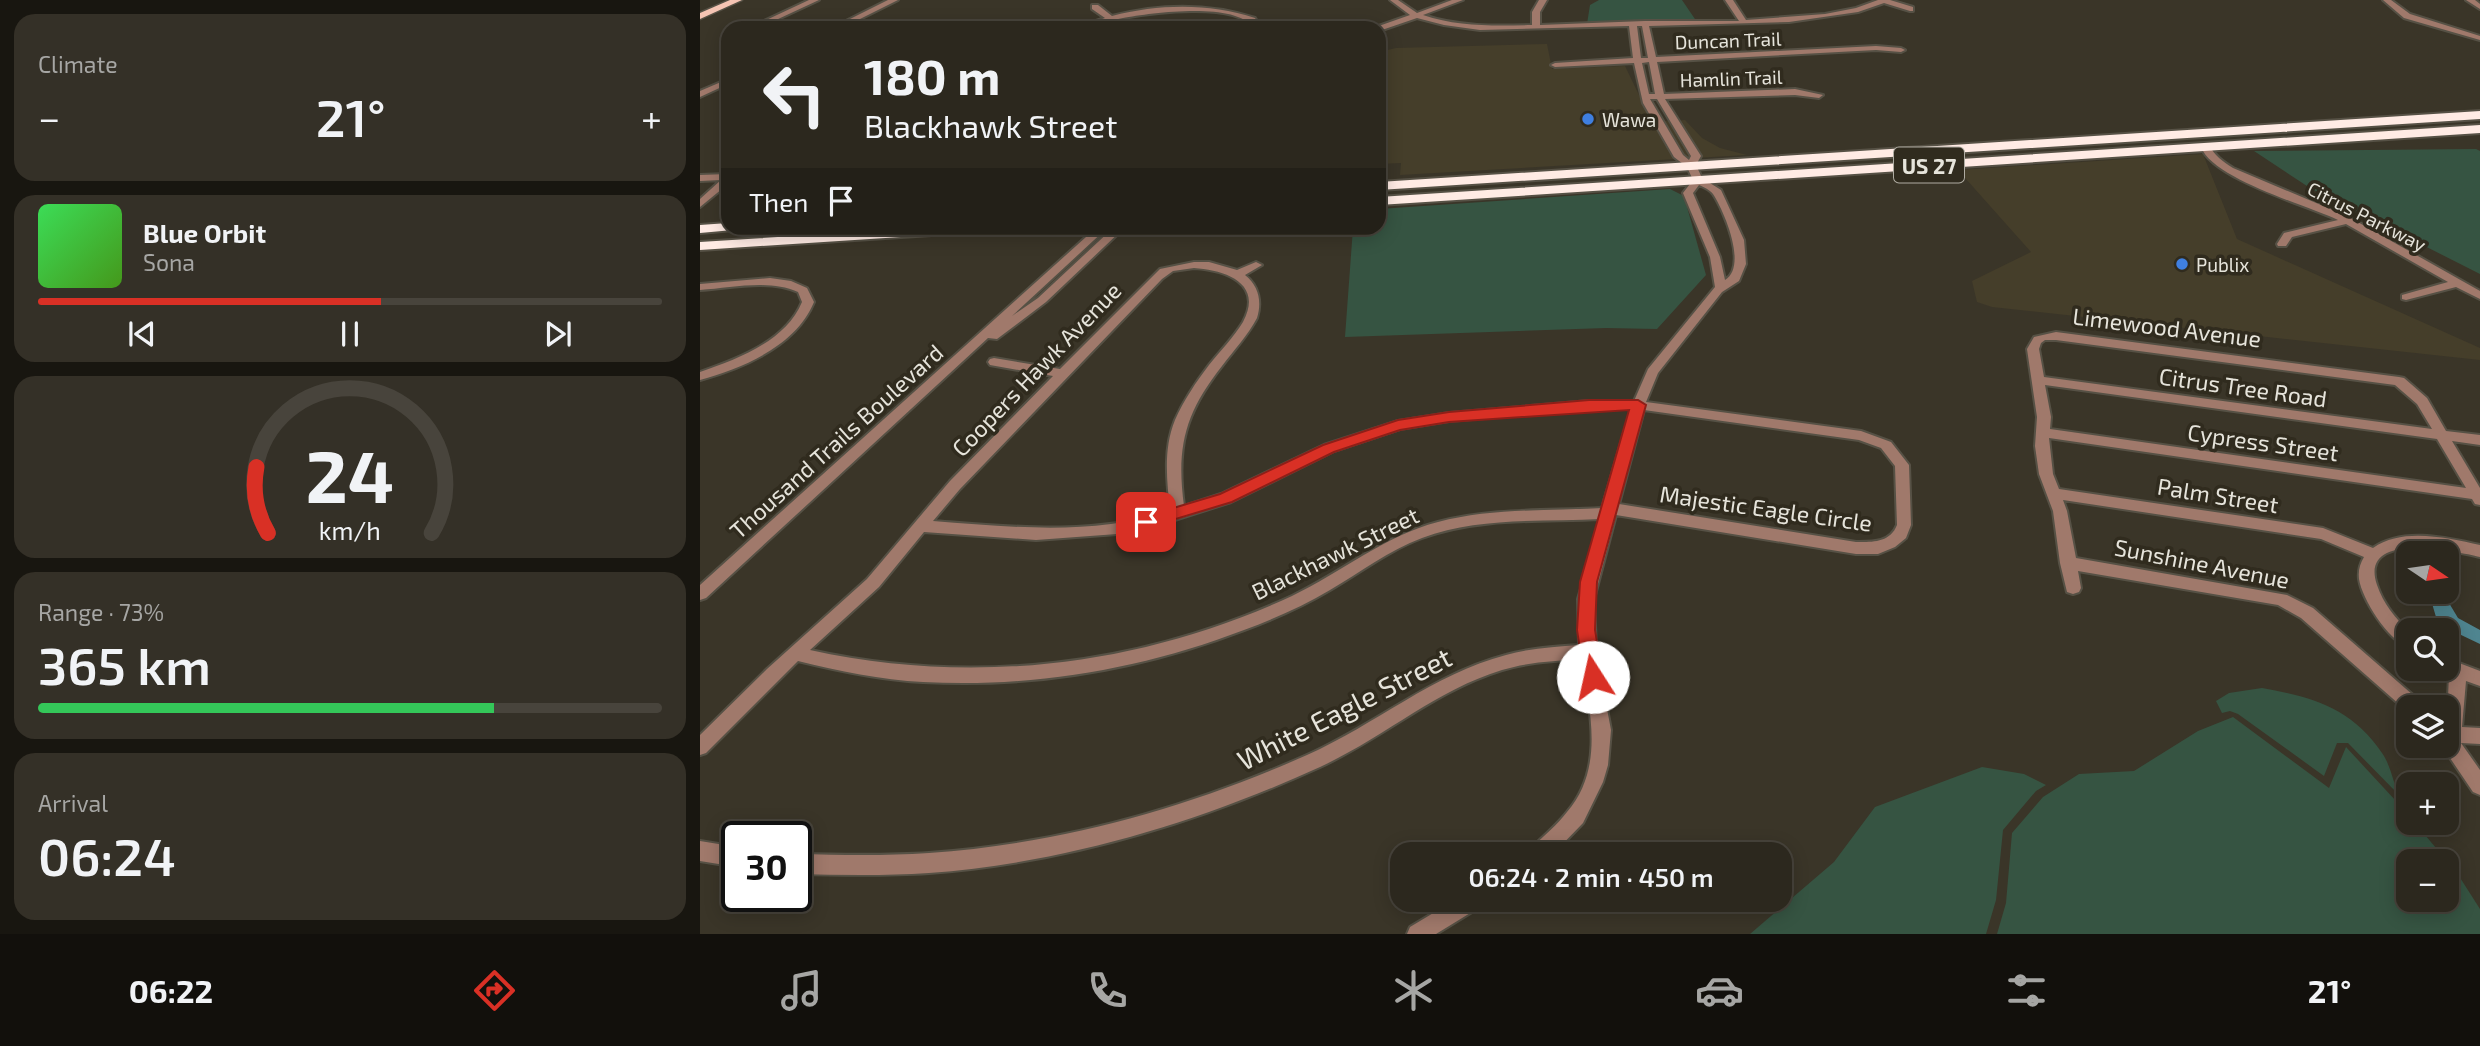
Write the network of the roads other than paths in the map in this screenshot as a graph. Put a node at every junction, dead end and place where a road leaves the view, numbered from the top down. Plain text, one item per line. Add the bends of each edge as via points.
1 (738, 0) edge
2 (815, 0) edge
3 (894, 0) edge
4 (1394, 0) edge
5 (1459, 0) edge
6 (1543, 0) edge
7 (1729, 0) edge
8 (1884, 0) edge
9 (2388, 0) edge
10 (1095, 7) dead end
11 (1910, 9) dead end
12 (700, 16) edge
13 (1417, 16) junction
14 (1110, 18) junction
15 (768, 21) edge
16 (850, 21) edge
17 (1101, 21) edge
18 (1254, 21) edge
19 (1743, 21) junction
20 (1646, 23) junction
21 (1633, 24) junction
22 (1536, 26) junction
23 (1386, 27) edge
24 (2479, 37) edge
25 (1901, 50) dead end
26 (1637, 59) junction
27 (1651, 59) junction
28 (1555, 65) dead end
29 (721, 84) edge
30 (700, 94) edge
31 (1819, 95) dead end
32 (1645, 97) junction
33 (1660, 97) junction
34 (2480, 115) edge
35 (2396, 121) junction
36 (2480, 131) edge
37 (2206, 147) junction
38 (1691, 165) junction
39 (700, 178) edge
40 (721, 178) edge
41 (1698, 180) junction
42 (721, 185) edge
43 (1386, 186) edge
44 (1386, 201) edge
45 (704, 202) edge
46 (700, 217) edge
47 (2345, 221) junction
48 (721, 228) edge
49 (700, 229) edge
50 (732, 235) edge
51 (870, 235) edge
52 (1094, 235) edge
53 (1112, 235) edge
54 (700, 238) edge
55 (2282, 244) dead end
56 (700, 246) edge
57 (1064, 262) junction
58 (1081, 264) junction
59 (1256, 265) dead end
60 (1237, 275) junction
61 (2458, 283) junction
62 (700, 287) edge
63 (1721, 287) junction
64 (2480, 296) edge
65 (2406, 297) dead end
66 (971, 350) junction
67 (994, 362) dead end
68 (1063, 374) junction
69 (700, 376) edge
70 (2038, 380) junction
71 (1638, 405) junction
72 (2043, 433) junction
73 (2442, 435) junction
74 (2480, 440) edge
75 (2053, 493) junction
76 (2479, 497) edge
77 (1609, 511) junction
78 (1178, 514) junction
79 (921, 526) junction
80 (2480, 551) edge
81 (2373, 554) junction
82 (2068, 563) junction
83 (2073, 587) dead end
84 (700, 594) edge
85 (2396, 629) edge
86 (1588, 651) junction
87 (796, 654) junction
88 (2459, 671) edge
89 (2480, 679) edge
90 (2401, 695) edge
91 (2459, 735) edge
92 (2480, 736) edge
93 (700, 747) edge
94 (2459, 751) edge
95 (2480, 786) edge
96 (1551, 842) edge
97 (700, 851) edge
98 (721, 855) edge
99 (812, 864) edge
100 (1453, 912) edge
101 (1417, 934) edge

1 - 12 main road
2 - 15 street
3 - 16 street
4 - 13 street
5 - 13 street
6 - 22 street via 1536,12
7 - 19 street
8 - 11 street
8 - 19 street via 1848,11
9 - 24 street via 2410,18
10 - 14 street
13 - 22 street via 1462,26
13 - 23 street
14 - 17 street
14 - 18 street via 1189,10
19 - 20 street
20 - 21 street
20 - 27 street
21 - 22 street
21 - 26 street
25 - 27 street, Duncan Trail
26 - 27 street, Duncan Trail
26 - 28 street, Duncan Trail
26 - 32 street
27 - 33 street
29 - 30 street
31 - 33 street, Hamlin Trail
32 - 33 street, Hamlin Trail
32 - 38 street via 1679,157
33 - 38 street via 1696,156
34 - 35 highway, US 27
35 - 37 highway via 2216,139
35 - 38 highway, US 27
36 - 37 highway, US 27
37 - 41 highway, US 27
37 - 47 street, Citrus Parkway via 2211,157
38 - 41 street
38 - 43 highway, US 27
39 - 40 street
41 - 44 highway, US 27
41 - 63 street via 1688,193 1713,252
41 - 63 street via 1716,190 1741,246 1735,279
42 - 45 street
45 - 46 street via 709,207
47 - 55 street via 2288,235
47 - 61 street, Citrus Parkway
48 - 49 highway
50 - 54 highway
51 - 56 highway
52 - 57 street, Thousand Trails Boulevard
53 - 58 street, Thousand Trails Boulevard
57 - 58 street
57 - 66 street, Thousand Trails Boulevard
58 - 66 street, Thousand Trails Boulevard via 1025,314
59 - 60 street
60 - 68 street, Coopers Hawk Avenue via 1202,264 1163,271
60 - 78 street via 1252,291 1253,312 1178,424 1172,465
61 - 64 street, Citrus Parkway
61 - 65 street
62 - 69 street via 780,282 803,290 808,302 799,319 776,339 735,363
63 - 71 street via 1652,372
66 - 84 street, Thousand Trails Boulevard
67 - 68 street
68 - 79 street, Coopers Hawk Avenue
70 - 72 street, Limewood Avenue
70 - 73 street, Citrus Tree Road
70 - 73 street, Limewood Avenue via 2033,345 2040,337 2050,336 2383,377 2413,390
71 - 77 street
71 - 77 street, Majestic Eagle Circle via 1876,440 1895,452 1902,465 1904,525 1890,544 1856,548
71 - 78 street via 1589,405 1398,425 1342,443 1253,487
72 - 75 street, Limewood Avenue via 2046,474
72 - 76 street, Cypress Street
73 - 74 street, Citrus Tree Road
73 - 76 street, Limewood Avenue
75 - 81 street, Palm Street via 2323,534
75 - 82 street, Limewood Avenue
77 - 86 street via 1588,582
77 - 87 street, Blackhawk Street via 1437,528 1400,541 1326,585 1262,614 1168,646 1061,669 916,676 873,672
78 - 79 street via 1117,528 1060,534
79 - 87 street, Coopers Hawk Avenue via 873,583
80 - 81 street via 2407,544
81 - 85 street via 2367,571 2371,595
82 - 83 street, Limewood Avenue
82 - 90 street, Sunshine Avenue via 2291,603
86 - 96 street via 1602,746 1594,782 1576,817
86 - 99 street, White Eagle Street via 1522,659 1480,671 1316,760 1142,824 1075,841 945,862
87 - 93 street, Coopers Hawk Avenue
88 - 89 street
91 - 92 street
94 - 95 street
97 - 98 street
100 - 101 street

